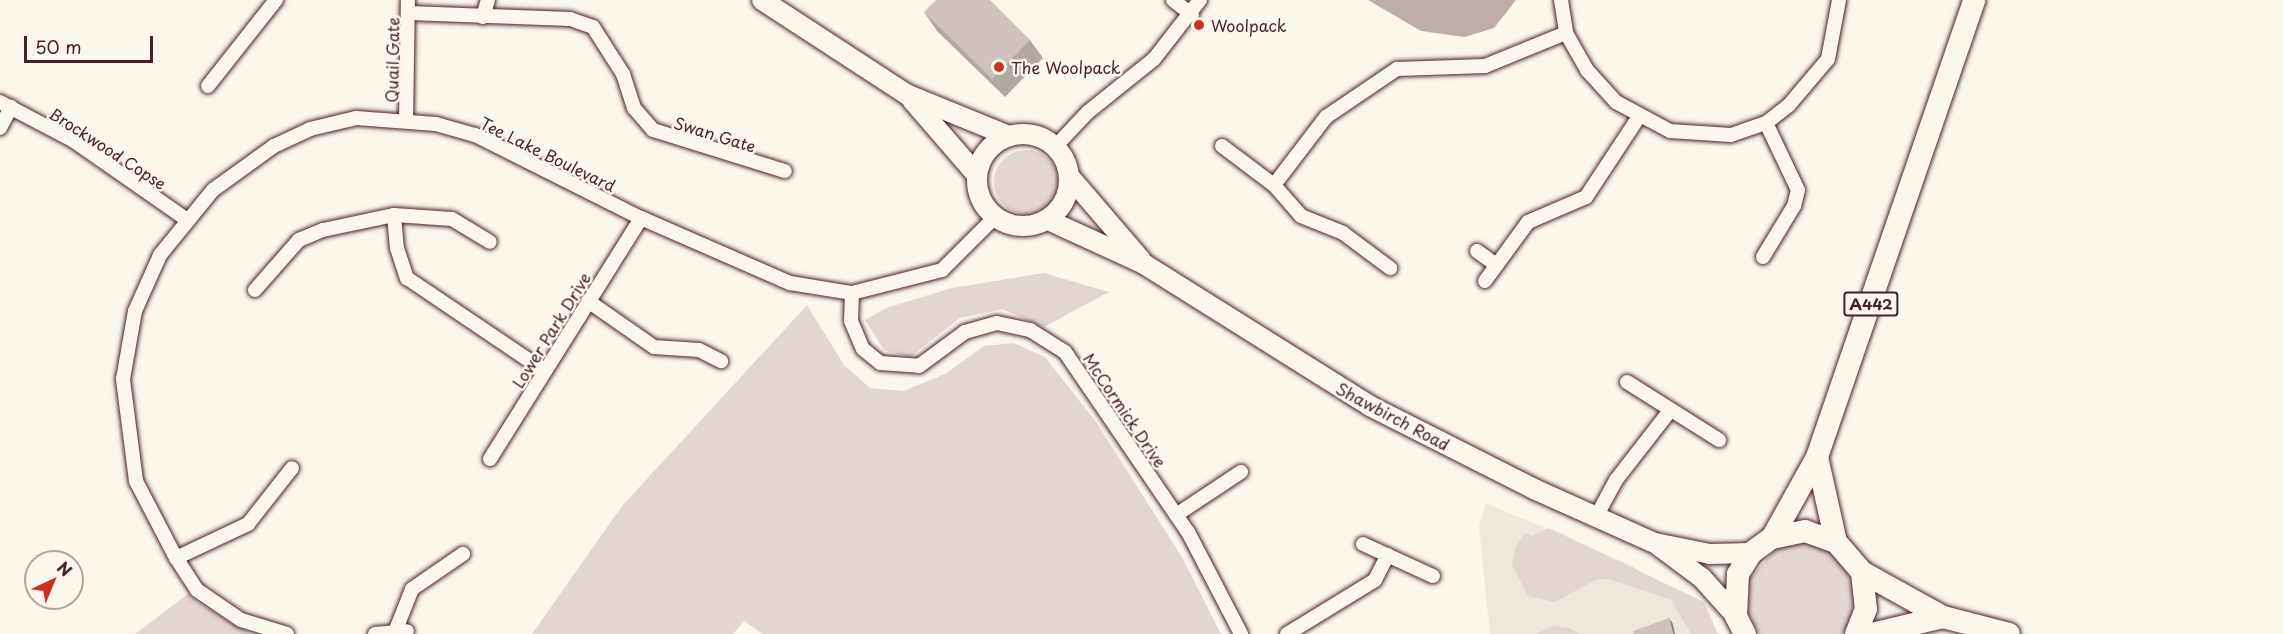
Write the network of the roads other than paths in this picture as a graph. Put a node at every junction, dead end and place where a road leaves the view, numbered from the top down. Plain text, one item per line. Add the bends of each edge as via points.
1 (276, 0) edge
2 (488, 0) edge
3 (1173, 0) edge
4 (1200, 0) edge
5 (1561, 0) edge
6 (1839, 0) edge
7 (1974, 0) edge
8 (767, 4) edge
9 (409, 6) edge
10 (1192, 15) junction
11 (483, 17) junction
12 (1566, 33) junction
13 (208, 86) dead end
14 (906, 93) junction
15 (6, 104) edge
16 (1638, 118) junction
17 (406, 121) junction
18 (1766, 123) junction
19 (0, 128) edge
20 (1009, 136) junction
21 (1222, 146) dead end
22 (1056, 147) junction
23 (785, 171) dead end
24 (977, 175) junction
25 (1069, 176) junction
26 (1274, 185) junction
27 (394, 215) junction
28 (995, 217) junction
29 (641, 218) junction
30 (186, 219) junction
31 (1048, 220) junction
32 (490, 242) dead end
33 (1477, 251) dead end
34 (1763, 257) dead end
35 (1144, 264) junction
36 (1496, 265) junction
37 (1390, 268) dead end
38 (1485, 281) dead end
39 (255, 290) dead end
40 (852, 293) junction
41 (588, 301) junction
42 (721, 361) dead end
43 (545, 371) junction
44 (1627, 382) dead end
45 (1669, 412) junction
46 (1719, 440) dead end
47 (1817, 457) junction
48 (490, 459) dead end
49 (292, 468) dead end
50 (1241, 472) dead end
51 (1176, 515) junction
52 (1596, 517) junction
53 (1772, 538) junction
54 (1836, 542) junction
55 (1654, 543) junction
56 (1363, 544) dead end
57 (1751, 553) junction
58 (463, 554) dead end
59 (1388, 555) junction
60 (176, 558) junction
61 (1862, 572) junction
62 (1433, 576) dead end
63 (1943, 617) junction
64 (1741, 625) edge
65 (287, 634) edge
66 (375, 634) edge
67 (1241, 634) edge
68 (1287, 634) edge
69 (1856, 634) edge
70 (1872, 634) edge
71 (2009, 634) edge

1 - 13 street
2 - 11 street
3 - 10 street
4 - 10 street
5 - 12 street
6 - 18 street via 1828,59 1789,105
7 - 47 main road, A442
8 - 14 main road
9 - 11 street, Swan Gate
9 - 17 street, Quail Gate
10 - 22 street via 1154,59 1088,112
11 - 23 street, Swan Gate via 570,19 593,27 623,74 634,108 653,130
12 - 16 street via 1587,70
12 - 26 street via 1485,66 1397,69 1326,117
14 - 20 main road
14 - 24 main road
15 - 19 street, Brockwood Copse
15 - 30 street, Brockwood Copse via 74,141
16 - 18 street via 1670,131 1731,135
16 - 36 street via 1586,197 1528,222
17 - 29 street, Tee Lake Boulevard via 475,135
17 - 30 street, Tee Lake Boulevard via 356,118 310,129 237,169
18 - 34 street via 1798,190 1794,206
20 - 22 main road via 1034,135
20 - 24 main road via 987,151
21 - 26 street
22 - 25 main road
24 - 28 main road via 981,198
25 - 31 main road via 1065,201
25 - 35 main road, Shawbirch Road
26 - 37 street via 1301,216 1343,233
27 - 32 street via 452,219
27 - 39 street via 322,230 300,240
27 - 43 street via 397,248 407,278
28 - 31 main road via 1016,226
28 - 40 street, Tee Lake Boulevard via 942,270
29 - 40 street, Tee Lake Boulevard via 790,284
29 - 41 street, Lower Park Drive
30 - 60 street, Tee Lake Boulevard via 147,281 135,311 123,379 136,481
31 - 35 main road, Shawbirch Road
33 - 36 street
35 - 52 main road, Shawbirch Road via 1370,406
36 - 38 street
40 - 51 street, McCormick Drive via 850,321 863,349 880,363 900,368 919,366 978,325 1013,325 1047,338 1078,369
41 - 42 street via 654,347 699,350
41 - 43 street, Lower Park Drive
43 - 48 street, Lower Park Drive
44 - 45 street
45 - 46 street
45 - 52 street via 1616,480
47 - 53 main road, A442
47 - 54 main road, A442
49 - 60 street via 248,524
50 - 51 street
51 - 67 street, McCormick Drive
52 - 55 main road, Shawbirch Road
53 - 54 main road, A442 via 1805,531
53 - 57 main road, A442
54 - 61 main road, A442
55 - 57 main road, Shawbirch Road via 1710,554
55 - 64 main road, Shawbirch Road via 1702,578
56 - 59 street
57 - 64 main road, A442 via 1738,574
58 - 66 street via 412,589 401,632
59 - 62 street
59 - 68 street via 1375,580
60 - 65 street, Tee Lake Boulevard via 197,590 241,620
61 - 63 main road, A442
61 - 69 main road via 1866,609
63 - 70 main road, A442
63 - 71 main road, A442

